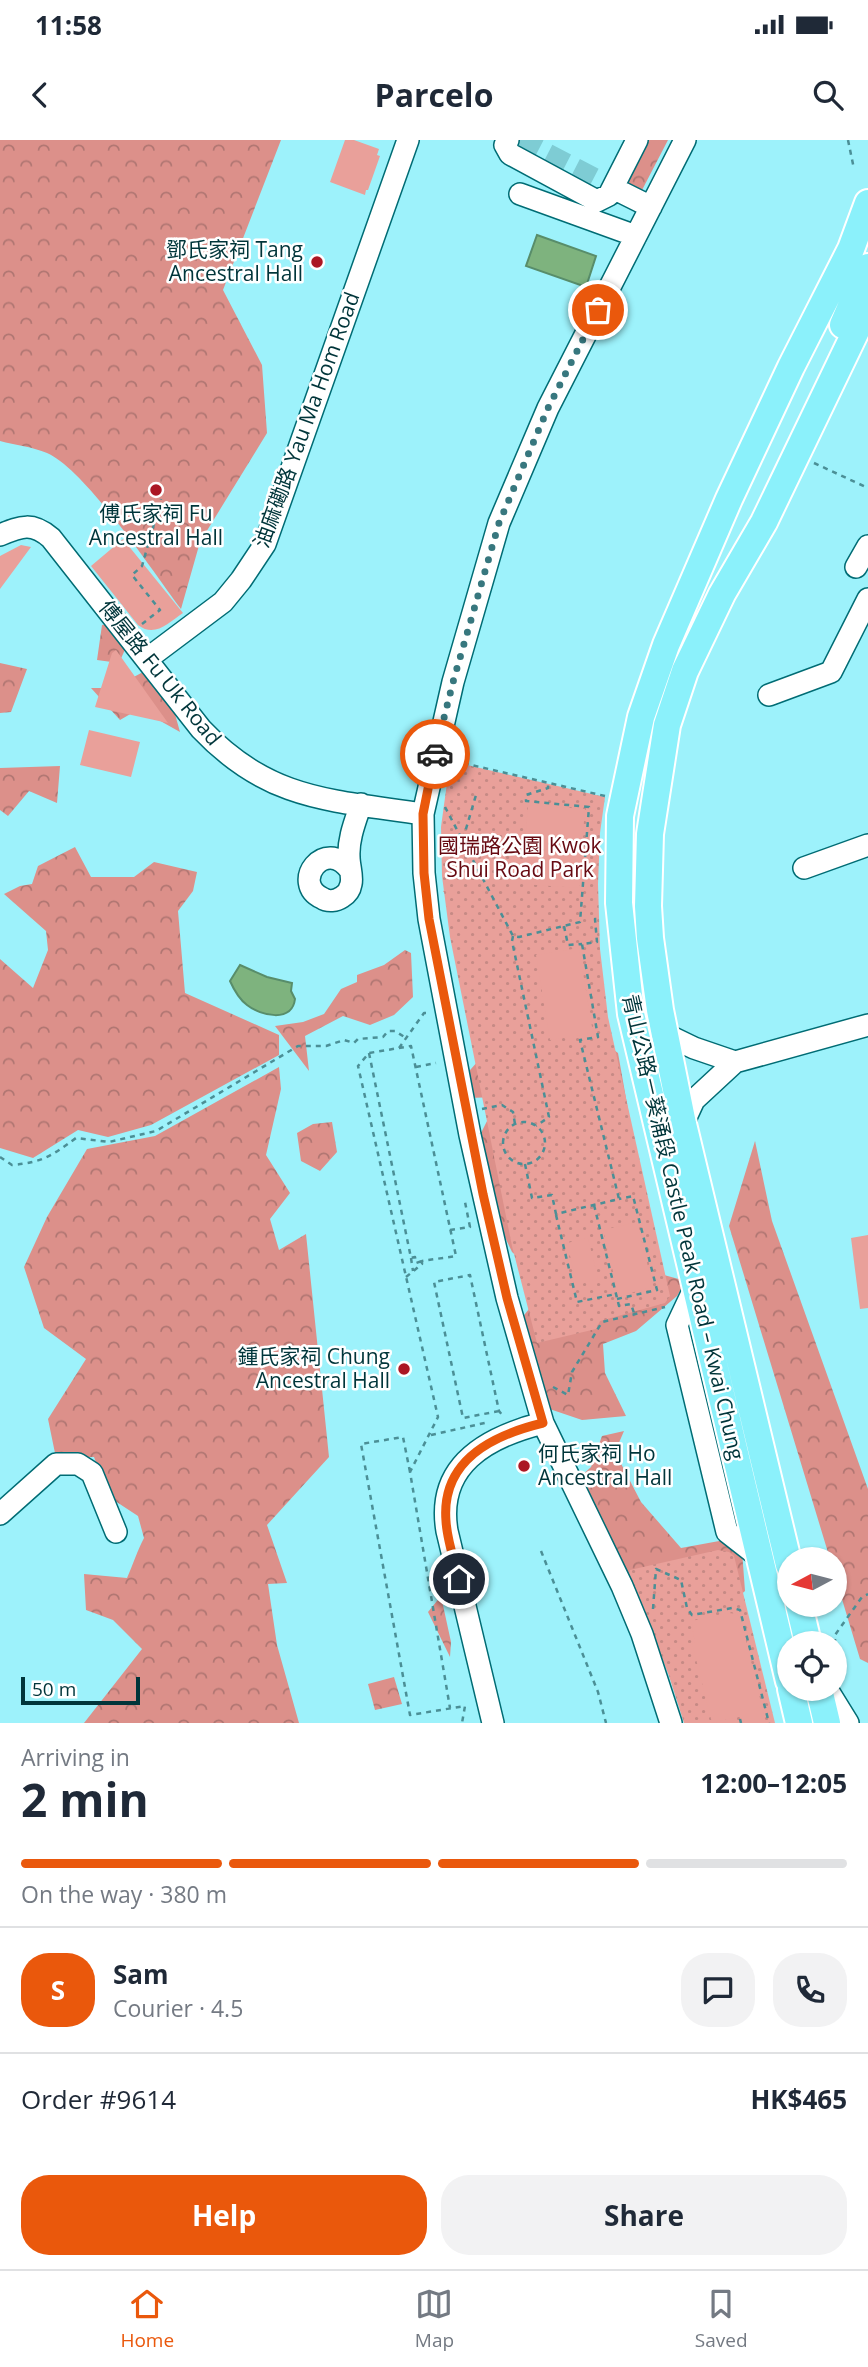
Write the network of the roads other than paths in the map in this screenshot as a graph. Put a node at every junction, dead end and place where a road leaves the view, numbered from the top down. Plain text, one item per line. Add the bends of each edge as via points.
1 (408, 140) edge
2 (508, 140) edge
3 (637, 140) edge
4 (685, 140) edge
5 (619, 191) tunnel mouth
6 (520, 194) dead end
7 (868, 203) edge
8 (651, 207) junction
9 (636, 236) junction
10 (868, 243) edge
11 (868, 267) edge
12 (868, 306) edge
13 (831, 340) junction
14 (0, 535) edge
15 (699, 571) junction
16 (722, 594) junction
17 (868, 598) edge
18 (147, 659) junction
19 (769, 695) dead end
20 (361, 804) junction
21 (423, 814) junction
22 (868, 845) edge
23 (342, 864) dead end
24 (804, 868) dead end
25 (868, 1025) edge
26 (665, 1034) junction
27 (735, 1062) junction
28 (683, 1124) junction
29 (543, 1423) junction
30 (0, 1514) edge
31 (116, 1532) dead end
32 (785, 1547) edge
33 (777, 1631) edge
34 (794, 1701) edge
35 (828, 1701) edge
36 (833, 1701) edge
37 (844, 1722) edge
38 (493, 1723) edge
39 (671, 1723) edge
40 (799, 1723) edge

1 - 18 street, 油麻磡路 Yau Ma Hom Road via 265,544 223,602
2 - 3 street via 505,145 510,154 597,201 609,195
4 - 8 street
5 - 8 street
6 - 9 street
7 - 15 main road, 青山公路－葵涌段 Castle Peak Road – Kwai Chung via 851,249 791,366
8 - 9 street
9 - 21 street via 548,408 499,523 453,682
10 - 13 main road, 青山公路－葵涌段 Castle Peak Road – Kwai Chung
11 - 13 main road, 青山公路－葵涌段 Castle Peak Road – Kwai Chung
12 - 16 main road, 青山公路－葵涌段 Castle Peak Road – Kwai Chung via 764,522
13 - 15 main road, 青山公路－葵涌段 Castle Peak Road – Kwai Chung via 745,504
13 - 16 main road, 青山公路－葵涌段 Castle Peak Road – Kwai Chung
14 - 18 street, 傅屋路 Fu Uk Road via 27,526 51,538
15 - 33 main road, 青山公路－葵涌段 Castle Peak Road – Kwai Chung via 641,717 620,816 621,937 683,1296
16 - 26 main road, 青山公路－葵涌段 Castle Peak Road – Kwai Chung via 685,671 667,725 650,834 650,938
17 - 19 street via 831,672
18 - 20 street, 傅屋路 Fu Uk Road via 201,729 242,766 284,789
20 - 21 street, 傅屋路 Fu Uk Road
20 - 23 street
21 - 29 street via 429,919 470,1135 507,1298
22 - 24 street
25 - 27 street
26 - 27 street
26 - 28 main road, 青山公路－葵涌段 Castle Peak Road – Kwai Chung
27 - 28 street via 694,1100
28 - 32 main road, 青山公路－葵涌段 Castle Peak Road – Kwai Chung
29 - 38 street via 519,1429 470,1456 456,1471 449,1489 447,1531
29 - 39 street via 622,1586
30 - 31 street via 56,1464 78,1464 92,1473
34 - 40 main road
35 - 37 main road
36 - 37 street

